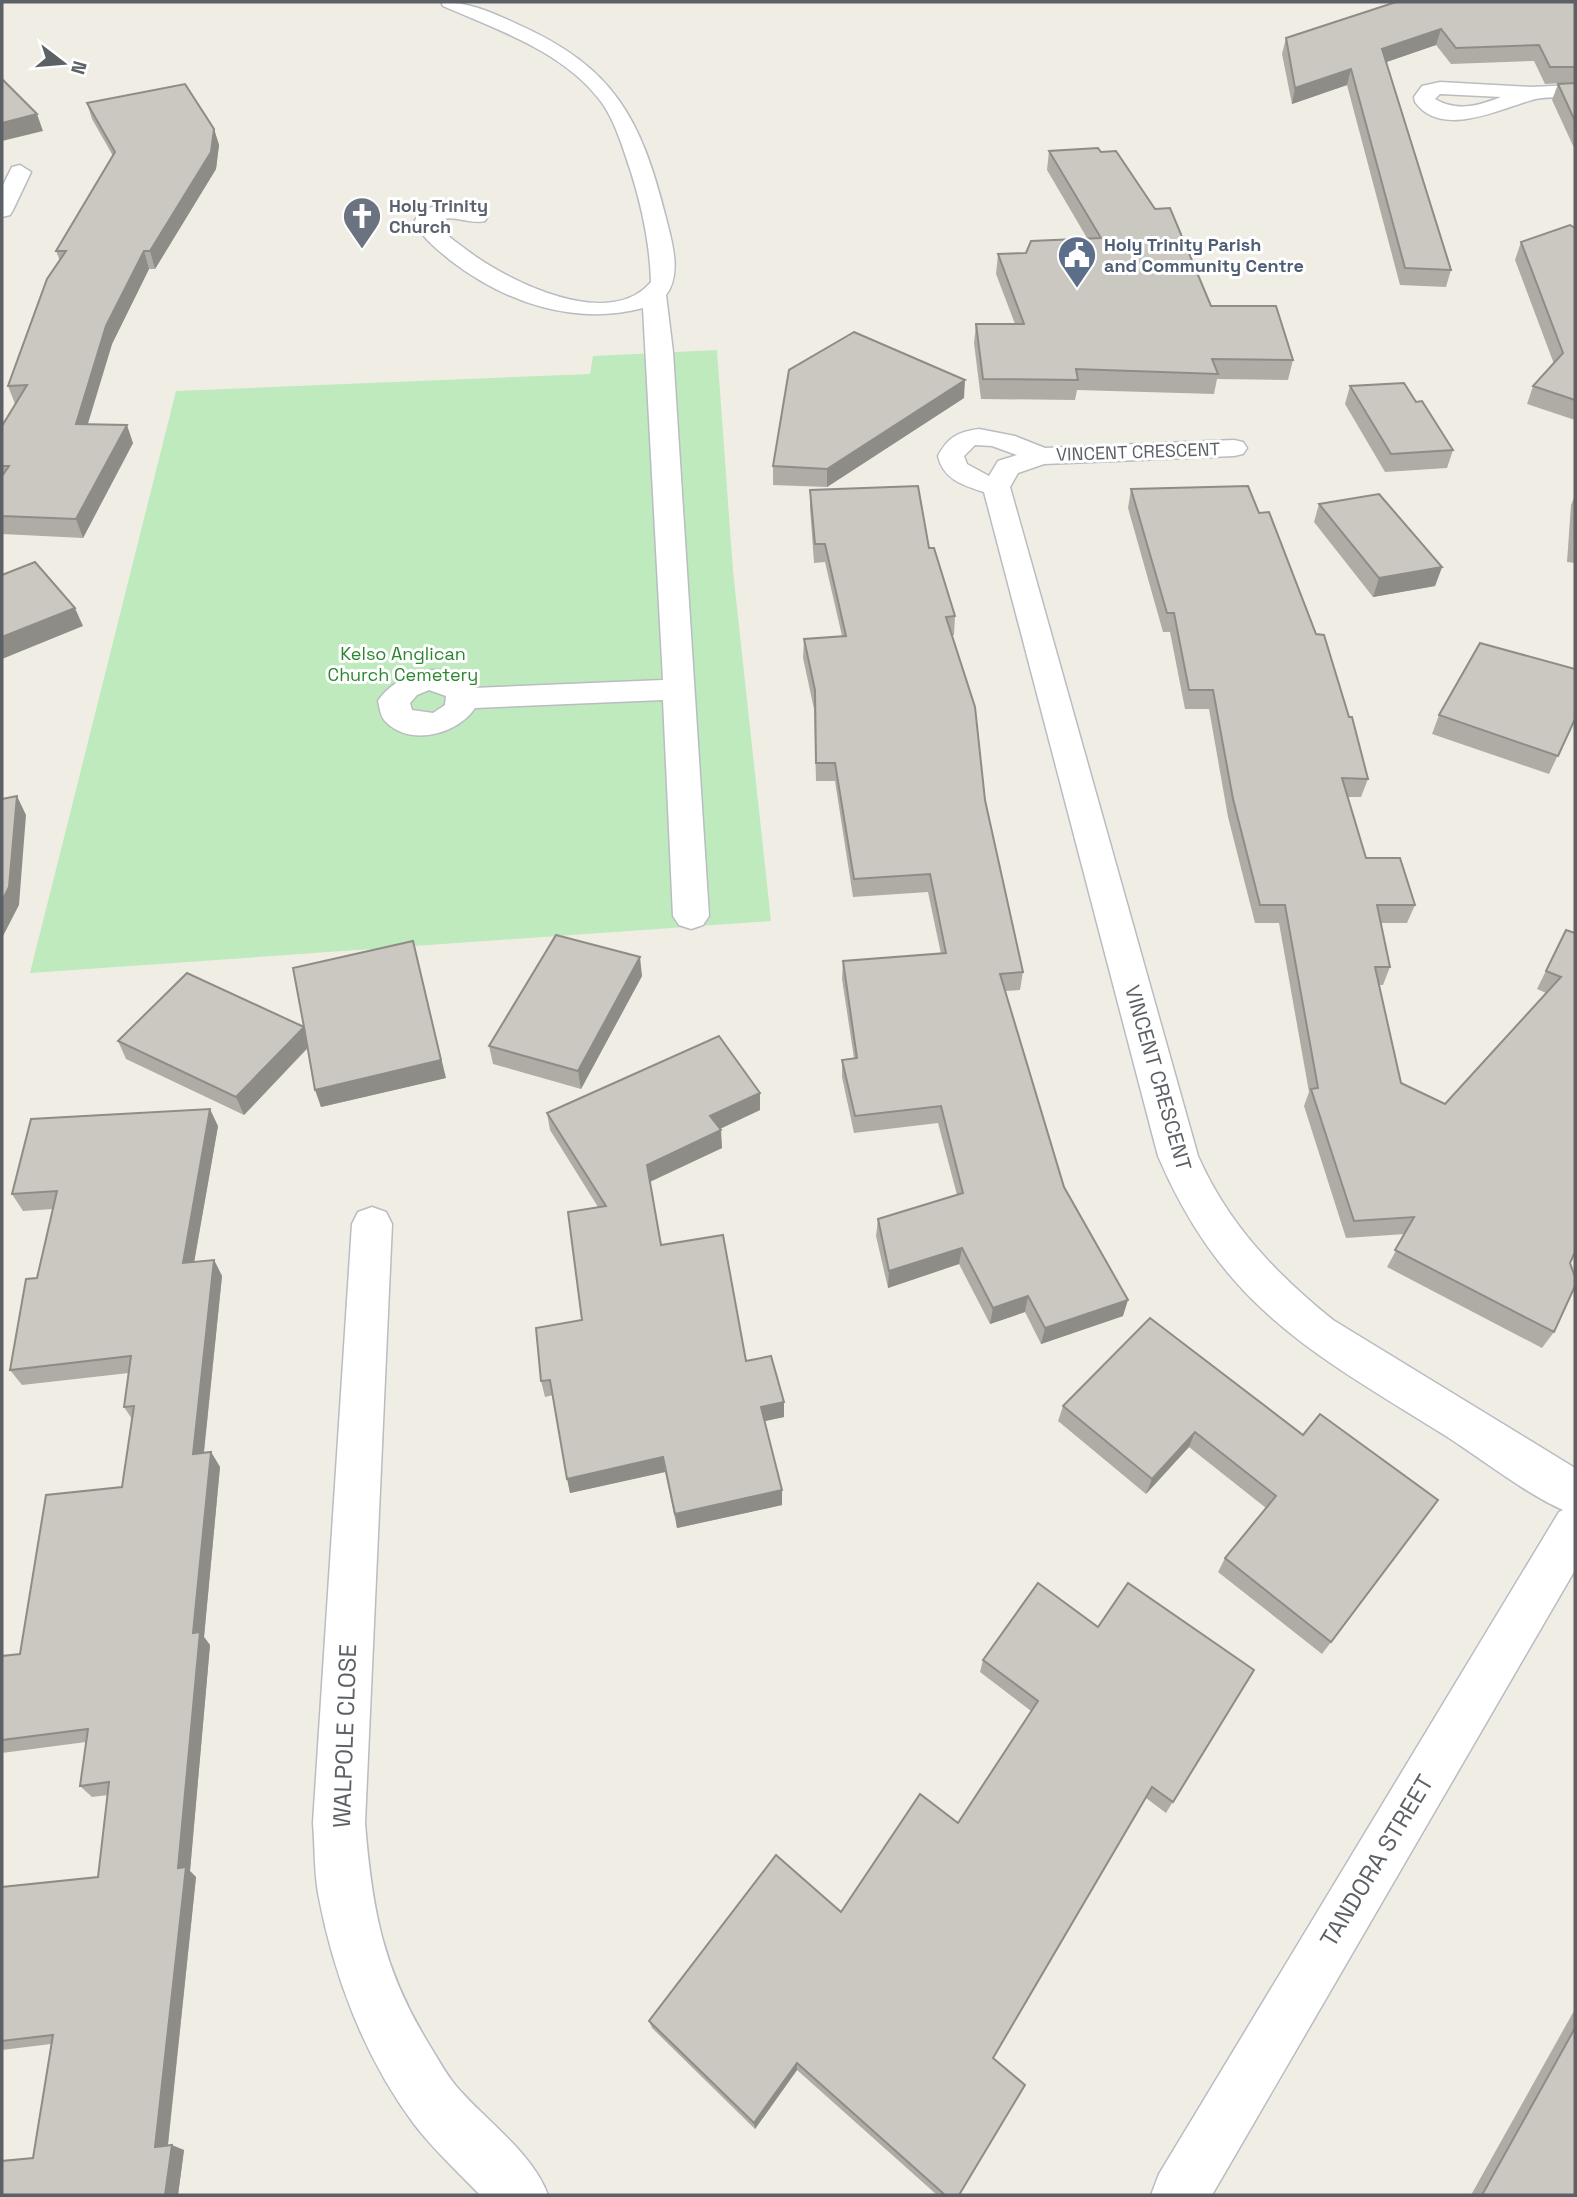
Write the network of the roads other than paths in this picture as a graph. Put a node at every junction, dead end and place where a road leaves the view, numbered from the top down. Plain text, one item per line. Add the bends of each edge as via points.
1 (450, 2) edge
2 (1575, 91) edge
3 (1531, 93) dead end
4 (20, 172) dead end
5 (2, 210) edge
6 (477, 216) dead end
7 (654, 294) junction
8 (1234, 448) dead end
9 (1041, 456) junction
10 (996, 487) junction
11 (679, 690) junction
12 (463, 699) dead end
13 (691, 916) dead end
14 (372, 1223) dead end
15 (1575, 1493) edge
16 (1575, 1527) edge
17 (519, 2195) edge
18 (1180, 2195) edge

1 - 7 street via 550,50 608,97 638,162 661,240 663,282
2 - 3 street
4 - 5 street
6 - 7 street via 434,208 428,229 464,259 524,292 592,309 625,306
7 - 11 street
8 - 9 street, VINCENT CRESCENT
9 - 10 street, VINCENT CRESCENT via 1008,467
9 - 10 street, VINCENT CRESCENT via 996,438 969,439 957,445 951,456 954,468
10 - 15 street, VINCENT CRESCENT via 1178,1156 1208,1220 1254,1278 1318,1333
11 - 12 street
11 - 13 street
14 - 17 street, WALPOLE CLOSE via 339,1823 344,1890 359,1954 383,2021 434,2104
16 - 18 street, TANDORA STREET

